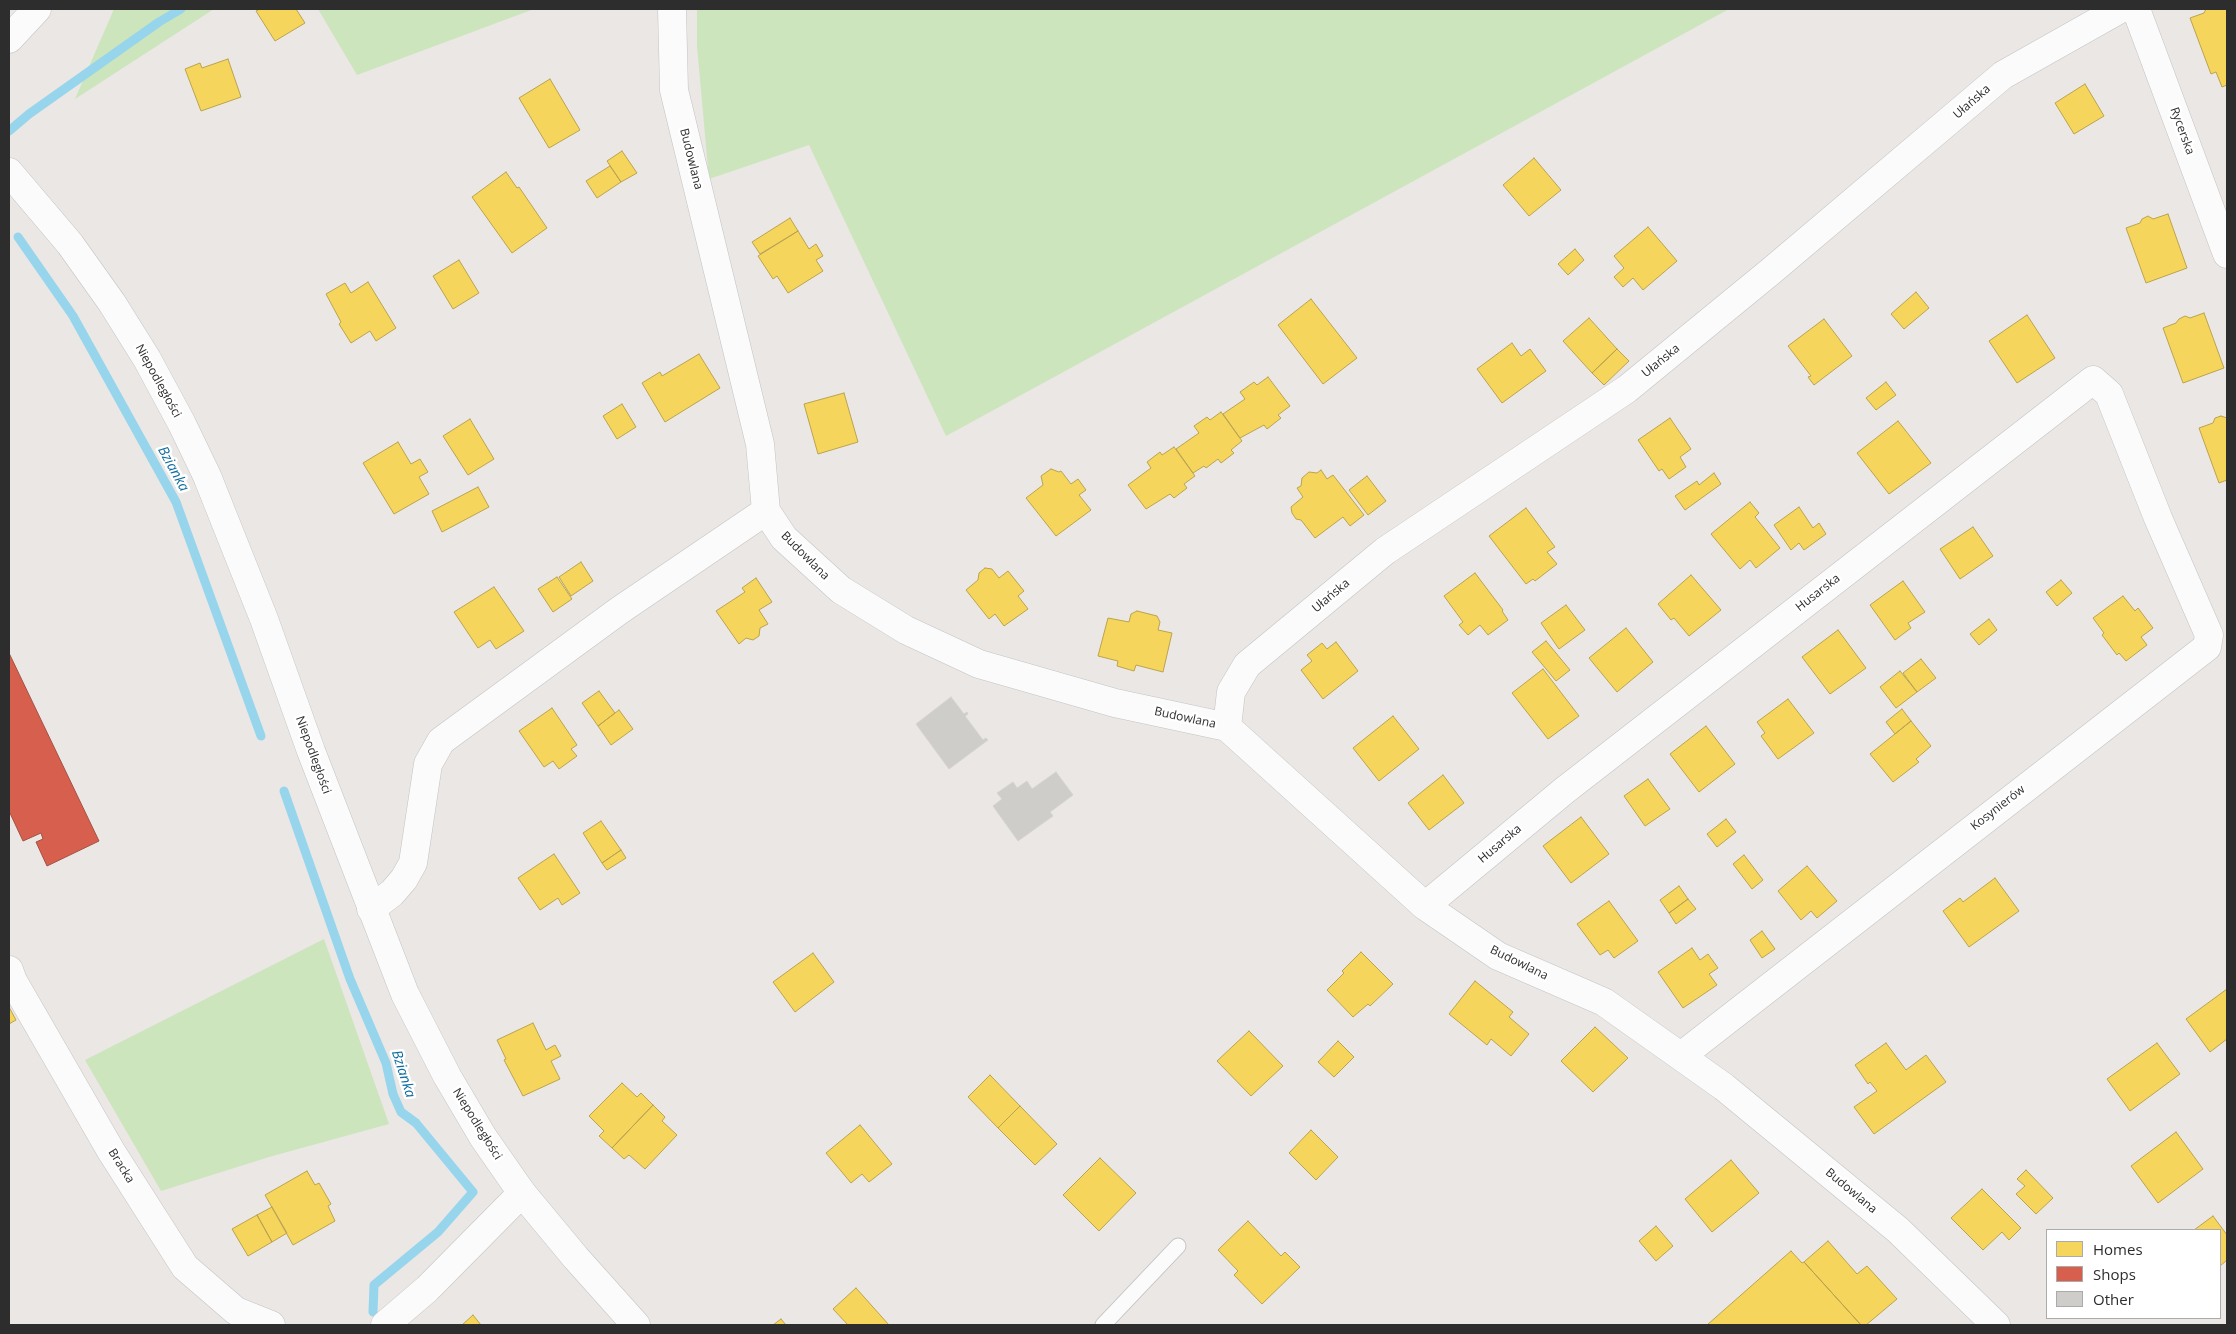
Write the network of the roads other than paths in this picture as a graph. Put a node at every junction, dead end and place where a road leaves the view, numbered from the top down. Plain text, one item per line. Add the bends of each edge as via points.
1 (37, 9) edge
2 (672, 9) edge
3 (2120, 9) edge
4 (2136, 9) edge
5 (9, 39) edge
6 (9, 172) edge
7 (2227, 254) edge
8 (766, 511) junction
9 (2158, 518) joint
10 (2217, 643) edge
11 (1226, 727) junction
12 (1426, 906) junction
13 (371, 909) junction
14 (9, 970) edge
15 (1681, 1056) junction
16 (522, 1193) junction
17 (1178, 1246) dead end
18 (271, 1325) edge
19 (385, 1325) edge
20 (636, 1325) edge
21 (1103, 1325) edge
22 (1996, 1325) edge

1 - 5 street
2 - 8 street, Budowlana via 674,90 760,444
3 - 11 street, Ułańska via 2003,75 1627,389 1385,551 1248,665 1231,692
4 - 7 street, Rycerska
6 - 13 street, Niepodległości via 70,244 112,303 182,424 207,476 264,619
8 - 11 street, Budowlana via 784,538 841,590 914,634 979,664 1115,703
8 - 13 street via 620,610 441,742 428,764 413,863 392,894
9 - 10 street, Kosynierów via 2208,635
9 - 12 street, Husarska via 2109,394 2093,380 1565,790
10 - 15 street, Kosynierów
11 - 12 street, Budowlana
12 - 15 street, Budowlana via 1498,956 1604,1002
13 - 16 street, Niepodległości via 405,994 447,1076 483,1137
14 - 18 street, Bracka via 111,1151 185,1267 236,1311
15 - 22 street, Budowlana via 1724,1087 1898,1230
16 - 19 street via 427,1289
16 - 20 street, Niepodległości
17 - 21 lane

